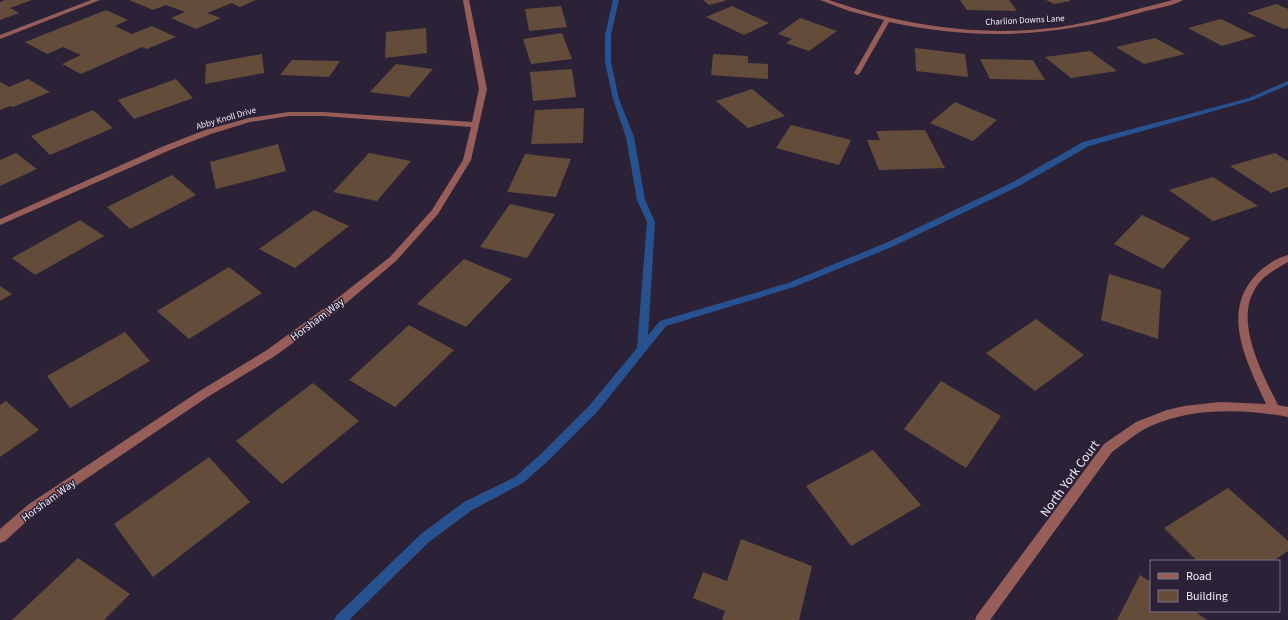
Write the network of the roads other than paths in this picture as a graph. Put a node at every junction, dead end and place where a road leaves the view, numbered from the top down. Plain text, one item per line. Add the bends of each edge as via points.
1 (97, 0) edge
2 (466, 0) edge
3 (823, 0) edge
4 (1180, 0) edge
5 (887, 20) junction
6 (0, 37) edge
7 (857, 73) dead end
8 (475, 124) junction
9 (0, 222) edge
10 (1288, 258) edge
11 (1274, 408) junction
12 (1288, 412) edge
13 (0, 537) edge
14 (982, 620) edge

1 - 6 street
2 - 8 street, Horsham Way via 483,89
3 - 5 street, Charlion Downs Lane
4 - 5 street, Charlion Downs Lane via 1077,26 1040,30 968,31
5 - 7 street
8 - 9 street, Abby Knoll Drive via 323,114 289,114 249,120 167,148
8 - 13 street, Horsham Way via 467,160 435,212 393,259 271,353 202,395 33,508
10 - 11 street via 1272,265 1259,276 1243,303 1243,326 1250,357
11 - 12 street, North York Court
11 - 14 street, North York Court via 1226,407 1176,412 1151,420 1130,431 1108,448

